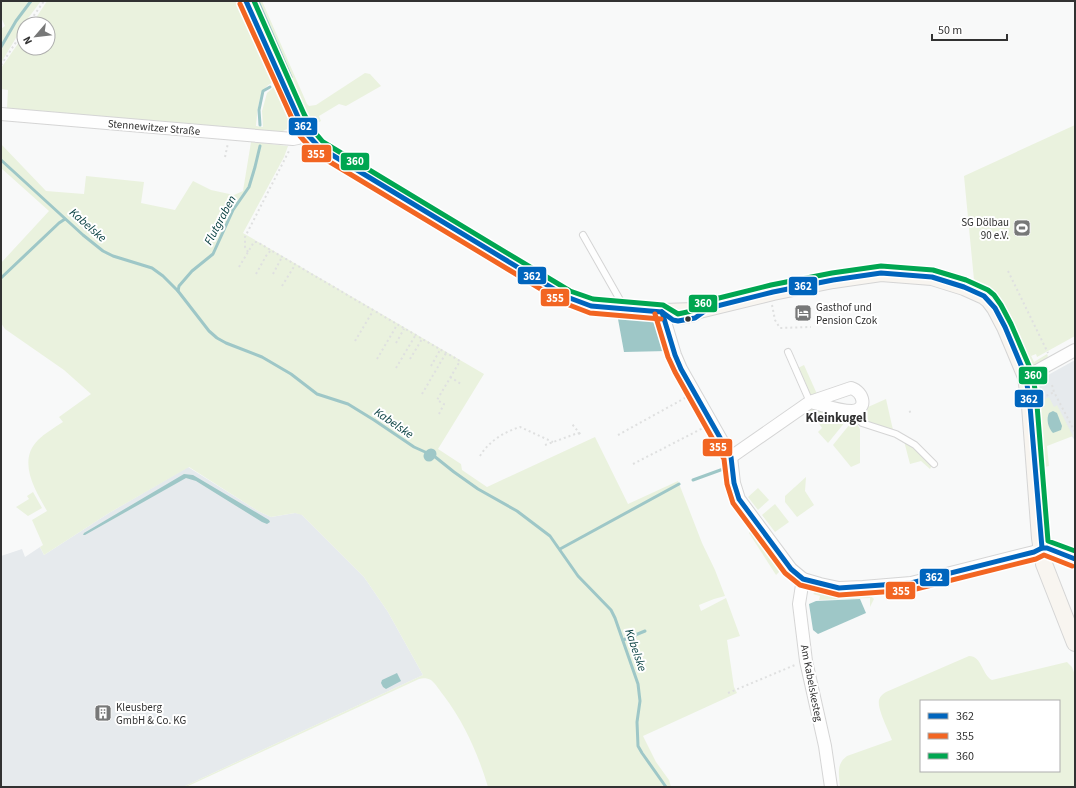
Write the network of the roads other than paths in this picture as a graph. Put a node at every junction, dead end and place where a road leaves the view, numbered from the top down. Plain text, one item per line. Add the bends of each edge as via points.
1 (246, 1) edge
2 (1, 114) edge
3 (306, 133) junction
4 (583, 235) dead end
5 (625, 308) junction
6 (662, 312) junction
7 (1075, 350) edge
8 (788, 352) dead end
9 (1026, 377) junction
10 (810, 402) junction
11 (851, 411) junction
12 (730, 457) junction
13 (934, 464) dead end
14 (1042, 548) junction
15 (1075, 559) edge
16 (803, 579) junction
17 (1075, 643) edge
18 (831, 787) edge

1 - 3 street
2 - 3 street, Stennewitzer Straße via 292,139
3 - 5 street via 319,147 567,297 591,306
4 - 5 lane
5 - 6 street
6 - 9 street via 709,308 773,292 880,273 932,277 972,290 989,300 1005,327
6 - 12 street via 675,355
7 - 9 street
8 - 10 lane
9 - 14 street
10 - 11 street
10 - 11 street via 851,388 858,391 863,399 860,408
10 - 12 street
11 - 13 lane via 862,422 896,434 916,445
12 - 16 street via 739,499 791,569
14 - 15 street
14 - 16 street via 912,583 839,588
14 - 17 street via 1044,564
16 - 18 street, Am Kabelskesteg via 799,604 806,661

